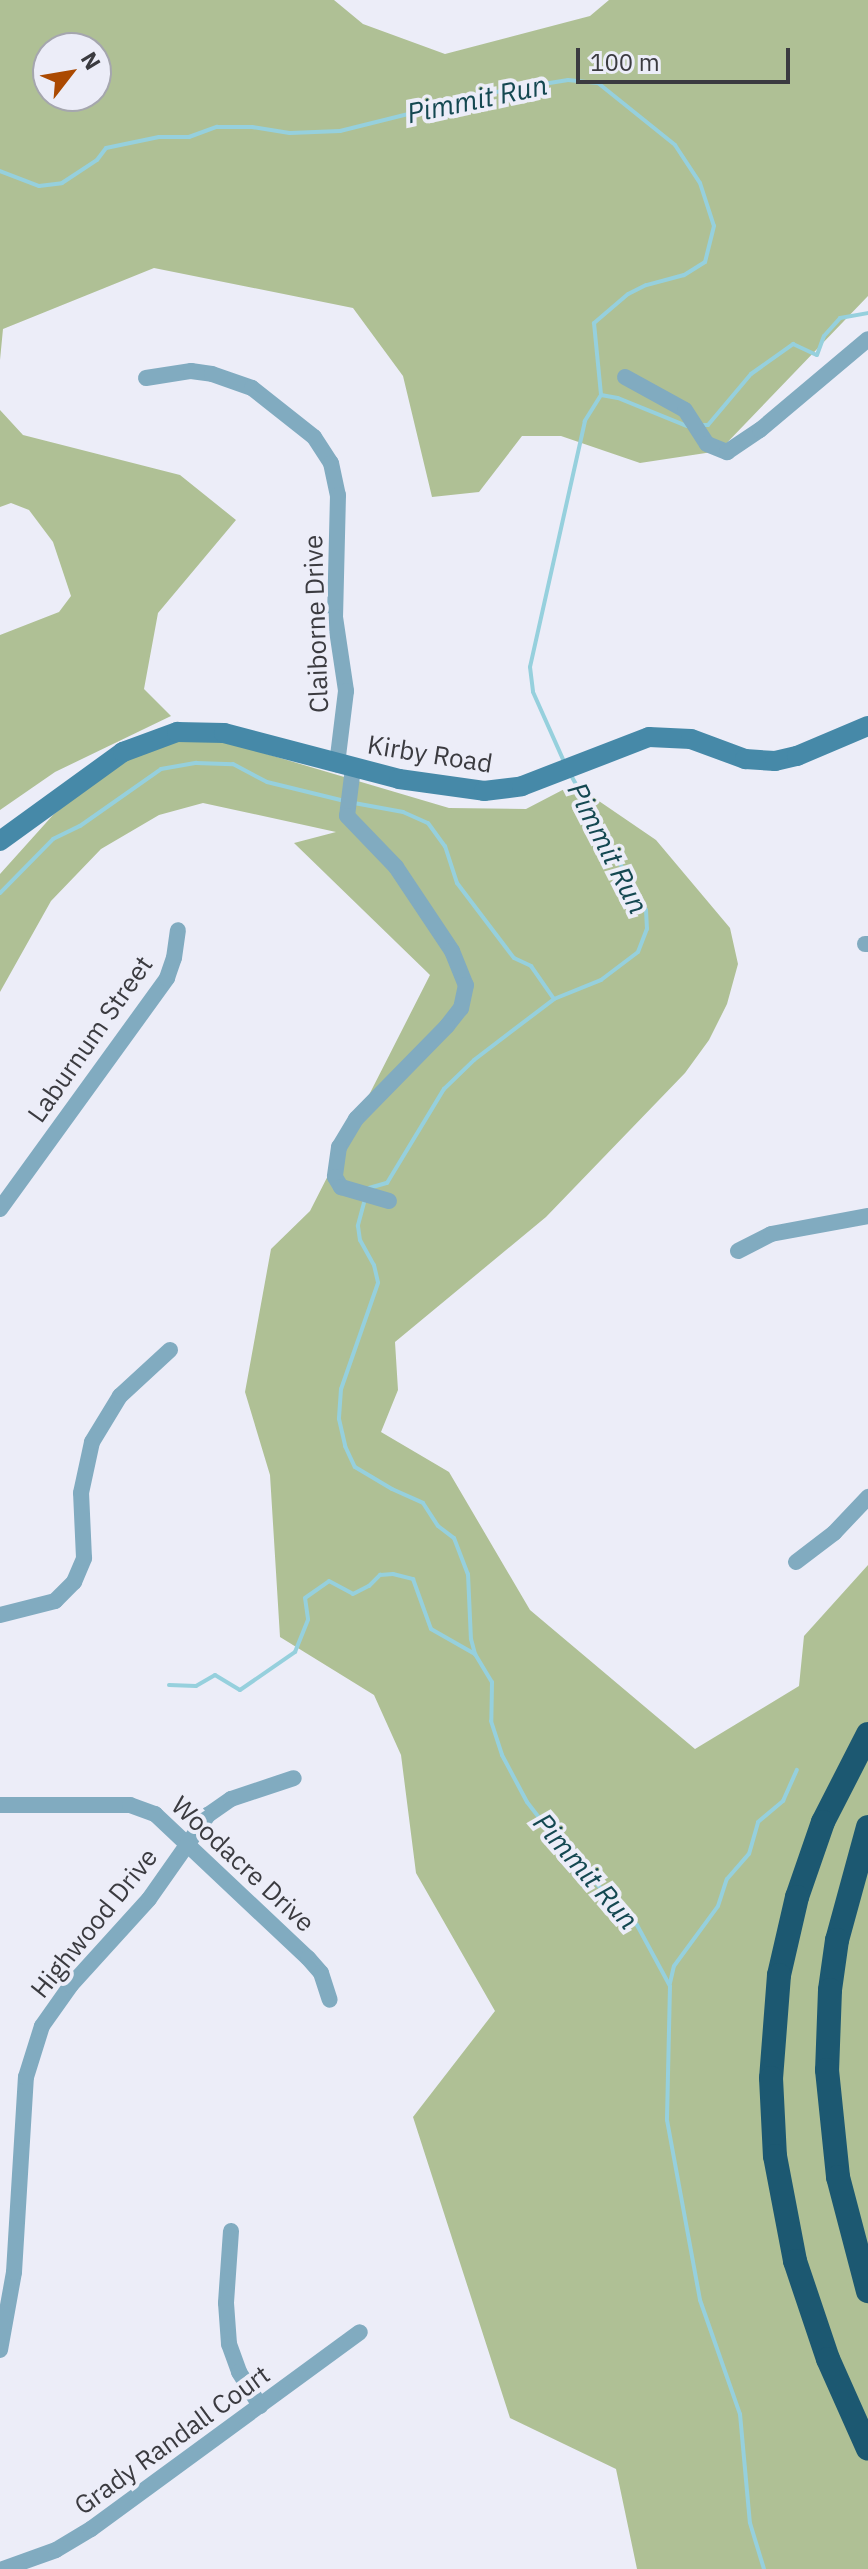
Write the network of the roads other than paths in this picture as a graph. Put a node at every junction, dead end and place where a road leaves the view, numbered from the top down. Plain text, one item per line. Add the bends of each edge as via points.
1 (868, 339) edge
2 (625, 377) dead end
3 (146, 378) dead end
4 (868, 726) edge
5 (347, 771) junction
6 (0, 841) edge
7 (178, 930) dead end
8 (389, 1201) dead end
9 (0, 1209) edge
10 (868, 1216) edge
11 (738, 1251) dead end
12 (170, 1350) dead end
13 (868, 1497) edge
14 (796, 1562) dead end
15 (0, 1615) edge
16 (868, 1734) edge
17 (294, 1778) dead end
18 (0, 1805) edge
19 (868, 1827) edge
20 (188, 1845) junction
21 (330, 2000) dead end
22 (231, 2231) dead end
23 (868, 2291) edge
24 (360, 2332) dead end
25 (0, 2350) edge
26 (260, 2406) junction
27 (868, 2449) edge
28 (3, 2569) edge

1 - 2 street via 727,452 707,444 685,410
3 - 5 street, Claiborne Drive via 191,371 252,388 314,437 331,463 338,495 335,617 346,691
4 - 5 main road, Kirby Road via 775,761 745,759 691,739 662,735 629,742 511,789 428,785
5 - 6 main road, Kirby Road via 224,733 165,734 110,761
5 - 8 street, Claiborne Drive via 350,821 396,867 452,951 466,985 461,1008 346,1132 335,1162 335,1177 348,1190
7 - 9 street, Laburnum Street via 167,978
10 - 11 street via 771,1234
12 - 15 street via 120,1396 92,1442 81,1493 84,1558 74,1582 55,1601
13 - 14 street
16 - 27 highway via 823,1822 797,1897 779,1975 771,2078 775,2156 795,2261 828,2359
17 - 20 street, Highwood Drive via 223,1803
18 - 20 street, Woodacre Drive via 139,1806
19 - 23 highway via 837,1940 827,2070 838,2177
20 - 21 street, Woodacre Drive via 315,1965
20 - 25 street, Highwood Drive via 142,1908 63,1994 37,2037 26,2077 13,2281
22 - 26 street via 229,2344
24 - 26 street, Grady Randall Court
26 - 28 street, Grady Randall Court via 78,2538

